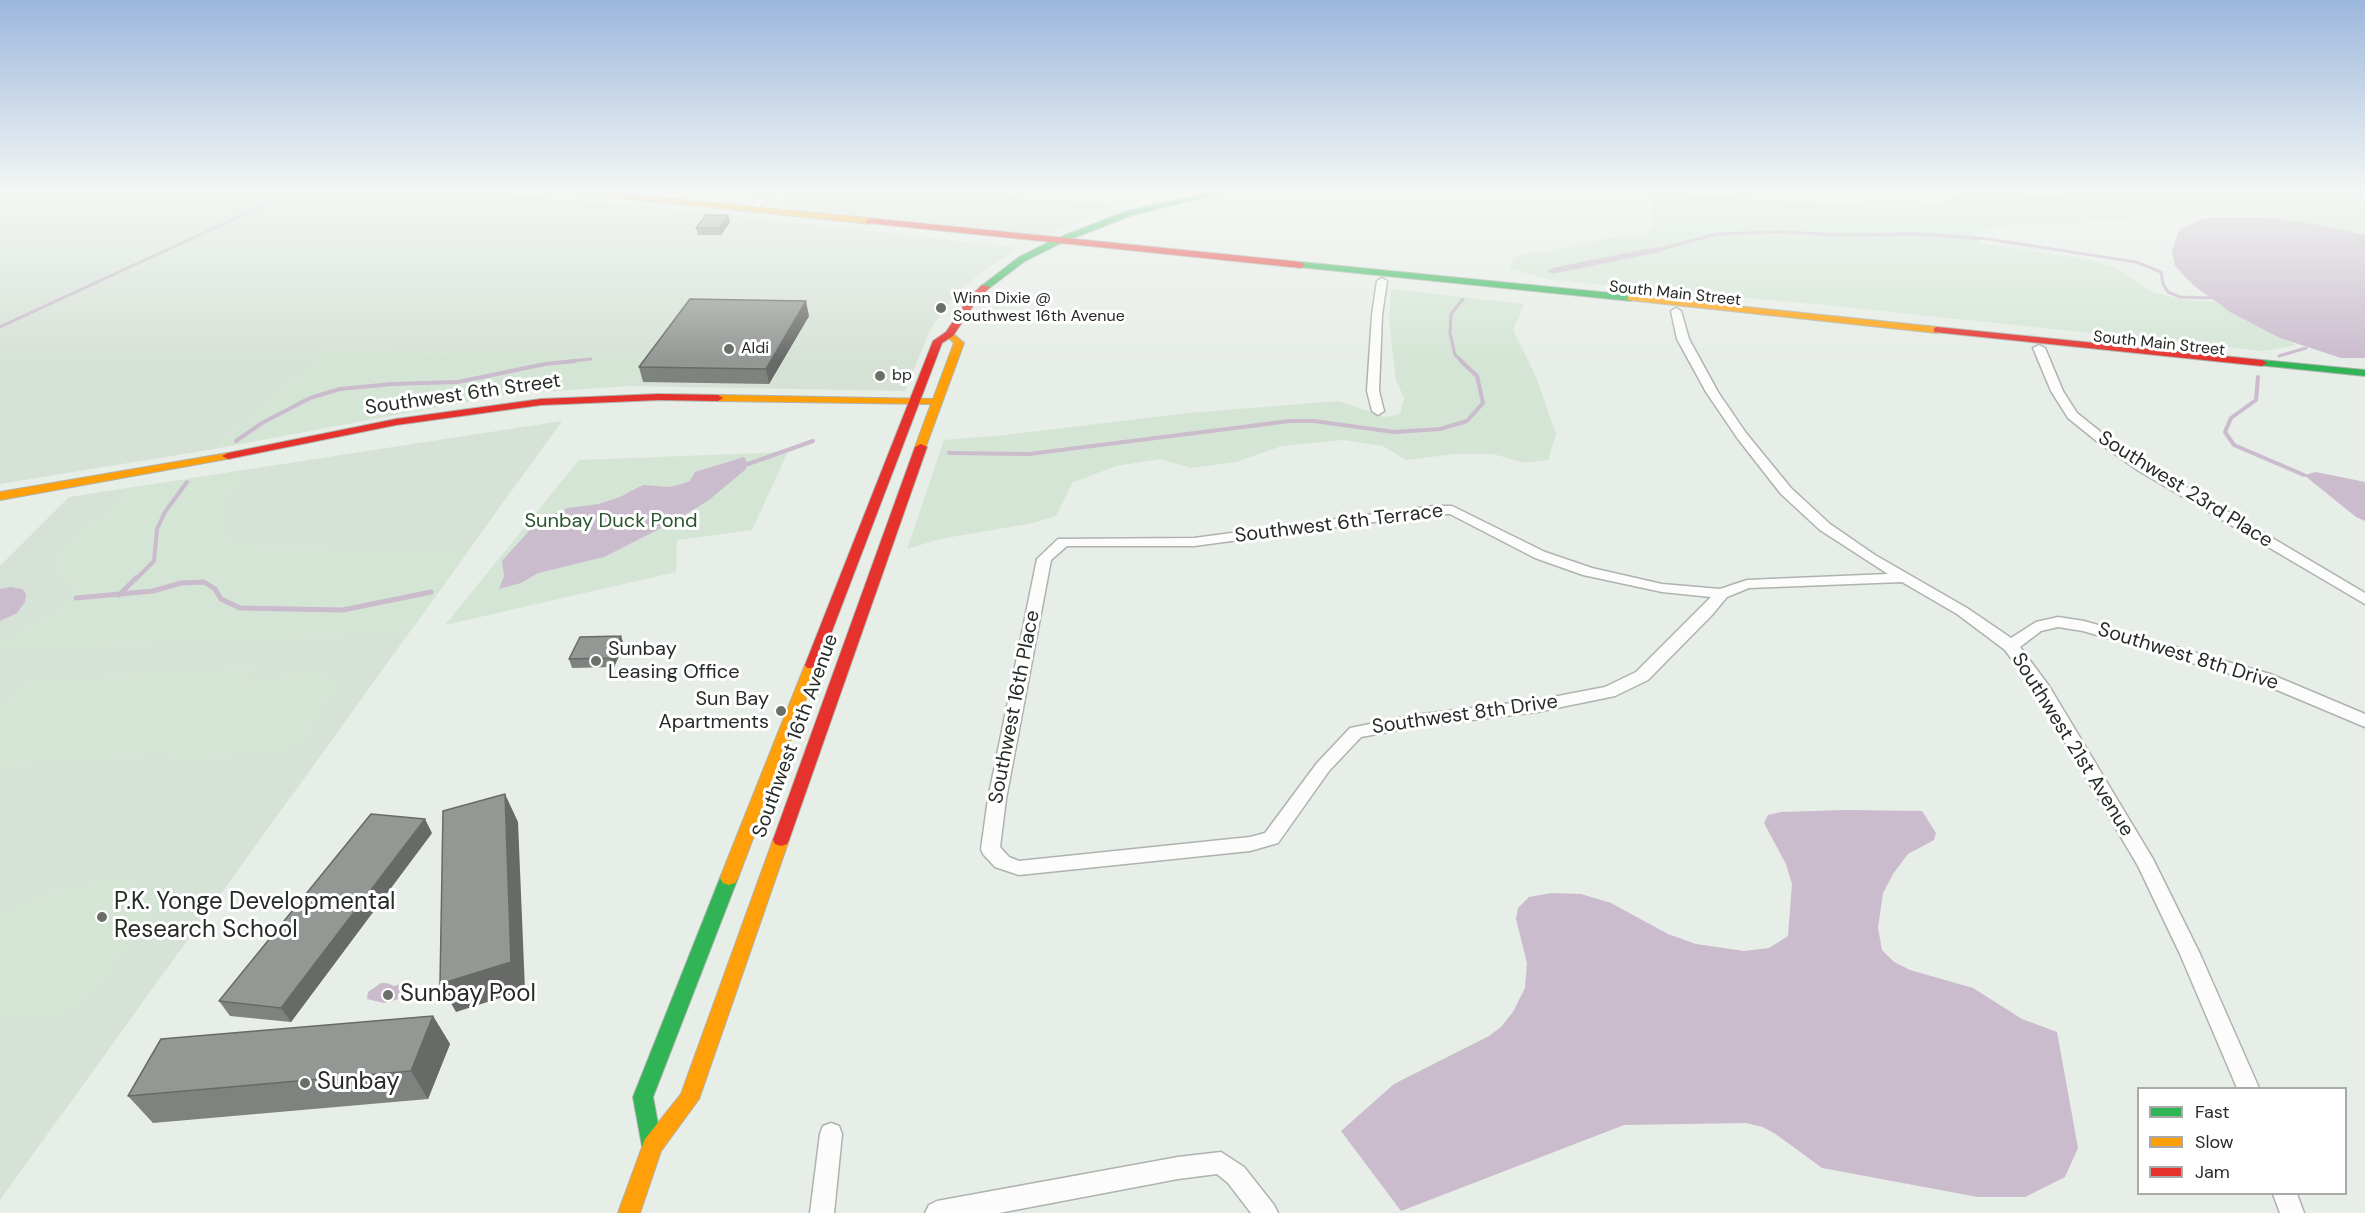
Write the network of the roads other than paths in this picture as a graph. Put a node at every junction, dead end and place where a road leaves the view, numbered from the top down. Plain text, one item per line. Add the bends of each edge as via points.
1 (1042, 249) edge
2 (1107, 249) edge
3 (1138, 249) edge
4 (1265, 265) junction
5 (1384, 277) junction
6 (1677, 307) junction
7 (950, 334) junction
8 (2037, 343) junction
9 (2365, 373) edge
10 (2365, 382) edge
11 (915, 401) junction
12 (937, 401) junction
13 (1378, 411) dead end
14 (0, 496) edge
15 (1052, 551) joint
16 (1905, 578) junction
17 (1722, 594) junction
18 (2365, 599) edge
19 (2011, 646) junction
20 (2365, 721) edge
21 (1002, 862) joint
22 (2247, 1087) edge
23 (831, 1134) dead end
24 (652, 1146) junction
25 (2285, 1195) edge
26 (629, 1213) edge
27 (822, 1213) edge
28 (936, 1213) edge
29 (1266, 1213) edge
30 (2292, 1213) edge

1 - 7 main road, Southwest 16th Avenue via 994,278 971,301
2 - 4 main road, South Main Street
3 - 4 main road, South Main Street
4 - 5 main road, South Main Street
5 - 6 main road, South Main Street
5 - 13 street via 1377,315 1373,391
6 - 8 main road, South Main Street
6 - 16 street, Southwest 21st Avenue via 1683,339 1712,393 1786,491 1825,527
7 - 11 main road, Southwest 16th Avenue via 938,341
7 - 12 main road, Southwest 16th Avenue via 959,343
8 - 9 main road, South Main Street
8 - 10 main road, South Main Street
8 - 18 street, Southwest 23rd Place via 2072,415 2103,440
11 - 12 main road, Southwest 6th Street
11 - 14 main road, Southwest 6th Street via 659,397 541,402 396,422 195,463
11 - 24 main road, Southwest 16th Avenue via 643,1097
12 - 24 main road, Southwest 16th Avenue via 689,1099
15 - 17 street, Southwest 6th Terrace via 1063,542 1194,542 1452,510 1540,555 1588,572 1662,588
15 - 21 street, Southwest 16th Place via 1044,559 997,799 990,849
16 - 17 street, Southwest 8th Drive via 1747,584
16 - 19 street, Southwest 21st Avenue via 1962,611
17 - 21 street, Southwest 8th Drive via 1642,676 1609,692 1356,732 1323,766 1271,838 1250,844 1019,868
19 - 20 street, Southwest 8th Drive via 2036,627 2058,622 2084,626 2264,678
19 - 22 street, Southwest 21st Avenue via 2043,690 2146,864
23 - 27 street
24 - 26 main road, Southwest 16th Avenue
25 - 30 street
28 - 29 street via 1221,1163 1236,1174

